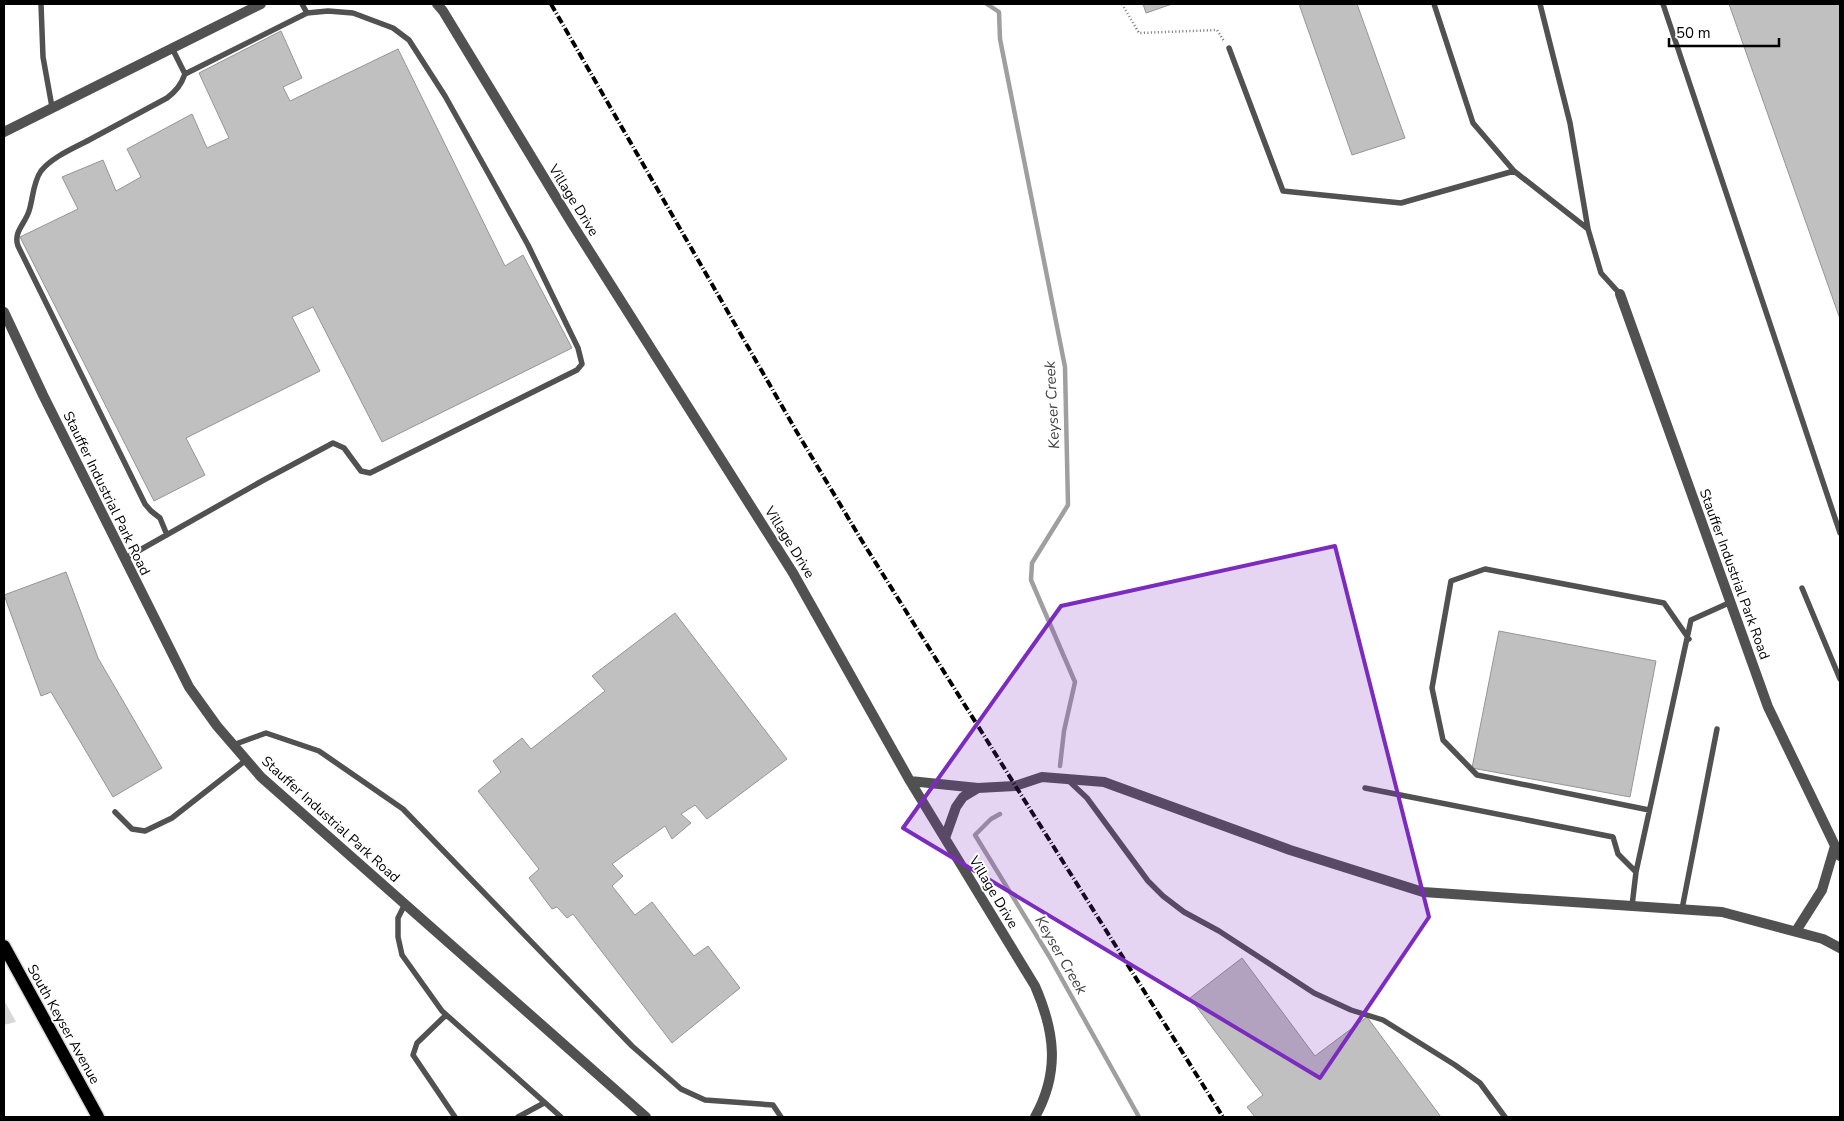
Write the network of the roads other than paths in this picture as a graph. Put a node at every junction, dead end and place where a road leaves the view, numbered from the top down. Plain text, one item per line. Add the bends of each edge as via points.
1 (41, 4) edge
2 (260, 4) edge
3 (302, 4) edge
4 (437, 4) edge
5 (1434, 4) edge
6 (1540, 4) edge
7 (1664, 4) edge
8 (249, 6) edge
9 (307, 13) junction
10 (172, 48) junction
11 (1229, 48) road end
12 (185, 74) junction
13 (52, 107) junction
14 (4, 132) edge
15 (1514, 171) junction
16 (1588, 229) junction
17 (1620, 294) joint
18 (4, 312) edge
19 (1840, 533) edge
20 (167, 534) junction
21 (124, 559) junction
22 (1802, 588) dead end
23 (1731, 602) junction
24 (1689, 639) junction
25 (1840, 679) edge
26 (1717, 729) dead end
27 (233, 745) junction
28 (246, 760) junction
29 (1067, 779) junction
30 (910, 781) junction
31 (978, 788) junction
32 (1364, 788) dead end
33 (1650, 810) junction
34 (115, 812) dead end
35 (945, 838) junction
36 (1835, 846) junction
37 (1840, 856) edge
38 (1636, 872) junction
39 (405, 904) junction
40 (1632, 906) junction
41 (1682, 909) junction
42 (1796, 932) junction
43 (4, 946) edge
44 (1840, 948) edge
45 (446, 1015) junction
46 (544, 1103) junction
47 (98, 1117) edge
48 (455, 1117) edge
49 (518, 1117) edge
50 (561, 1117) edge
51 (646, 1117) edge
52 (781, 1117) edge
53 (1035, 1117) edge
54 (1505, 1117) edge

1 - 13 lane via 43,57
2 - 8 street
3 - 9 lane
4 - 30 street, Village Drive via 793,573
5 - 15 lane via 1473,123
6 - 16 lane via 1570,123
7 - 19 lane
8 - 10 street
9 - 12 lane
9 - 20 lane via 353,13 393,28 409,40 445,96 528,245 578,348 582,364 577,370 370,473 361,471 344,448 333,443
10 - 12 lane
10 - 13 street
11 - 15 lane via 1283,192 1401,203
12 - 20 lane via 176,91 167,98 72,149 41,172 29,212 16,240 146,504 160,518
13 - 14 street
15 - 16 lane
16 - 17 lane via 1601,273
17 - 23 street, Stauffer Industrial Park Road
18 - 21 street, Stauffer Industrial Park Road
20 - 21 lane
21 - 27 street, Stauffer Industrial Park Road via 189,687
22 - 25 lane
23 - 24 lane via 1692,620
23 - 36 street, Stauffer Industrial Park Road via 1768,707
24 - 33 lane
24 - 33 lane via 1664,603 1485,569 1451,581 1432,688 1443,740 1477,775
26 - 41 lane
27 - 28 street, Stauffer Industrial Park Road
27 - 52 lane via 266,734 320,751 403,809 632,1046 681,1089 705,1100 773,1104
28 - 34 lane via 172,818 145,831 132,829
28 - 39 street, Stauffer Industrial Park Road via 261,777
29 - 31 street via 1042,777 1015,786
29 - 40 street via 1104,782 1290,850 1423,892
29 - 54 lane via 1087,798 1148,881 1163,896 1314,993 1383,1020 1455,1065 1480,1082
30 - 31 street
30 - 35 street, Village Drive
31 - 35 street via 963,797 956,807
32 - 38 lane via 1613,837 1618,854
33 - 38 lane
35 - 53 street, Village Drive via 1035,986 1046,1010 1052,1038 1049,1088
36 - 37 street, Stauffer Industrial Park Road
36 - 42 street via 1822,890
38 - 40 lane
39 - 45 lane via 398,918 402,955
39 - 51 street, Stauffer Industrial Park Road
40 - 41 street
41 - 42 street via 1722,912
42 - 44 street via 1823,939
43 - 47 main road, South Keyser Avenue
45 - 46 lane
45 - 48 lane via 417,1043 413,1055
46 - 49 lane
46 - 50 lane

